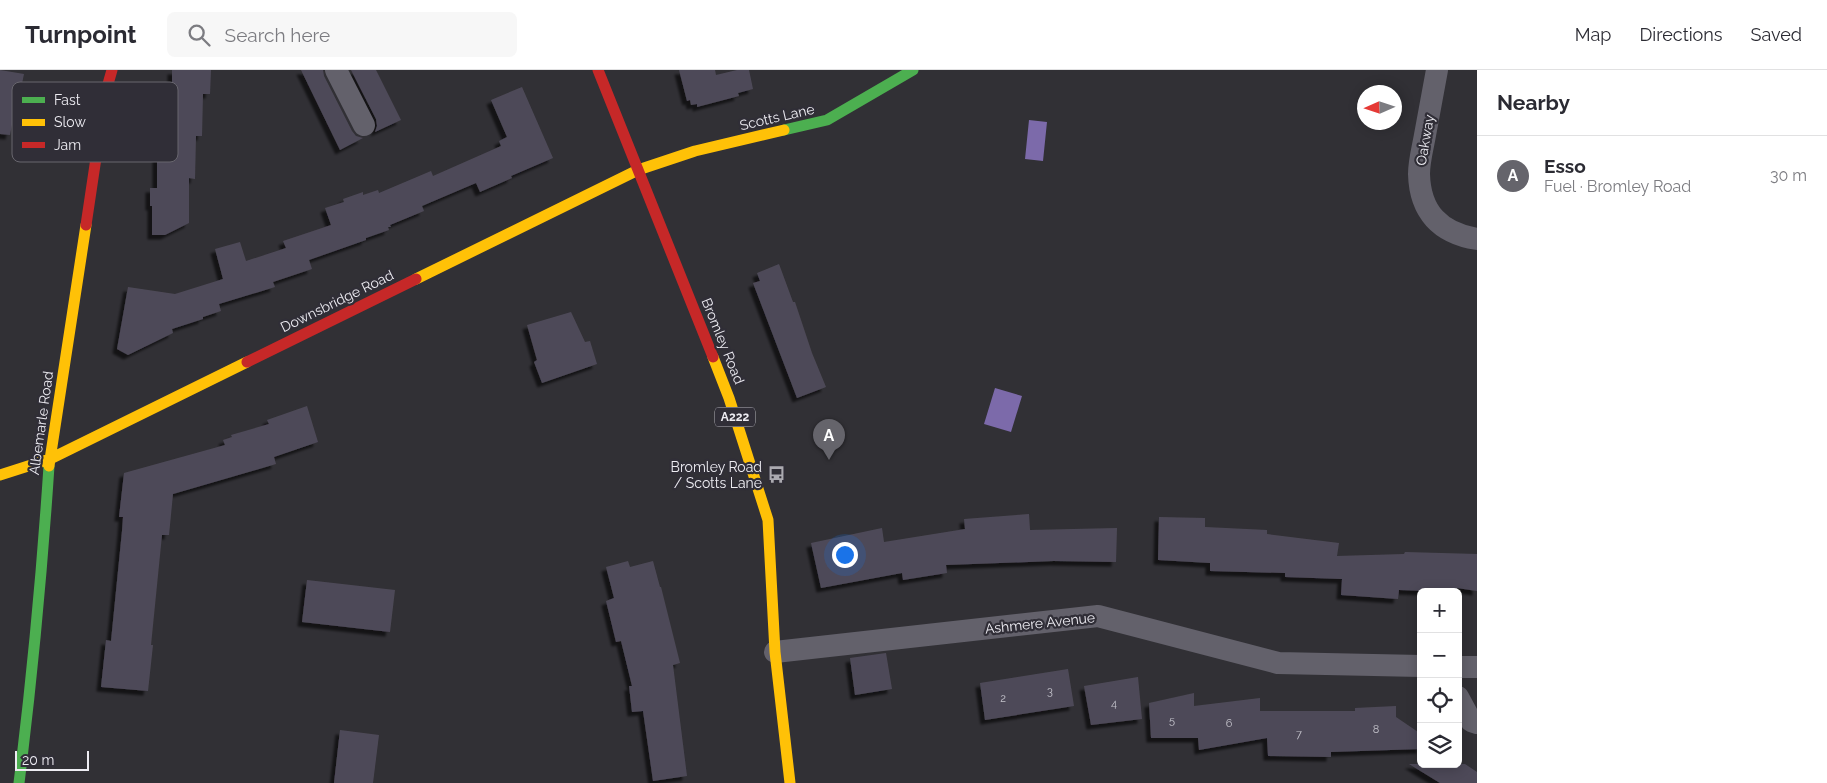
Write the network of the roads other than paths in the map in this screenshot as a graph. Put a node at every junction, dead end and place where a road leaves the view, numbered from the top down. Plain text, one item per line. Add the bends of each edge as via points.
1 (336, 70) edge
2 (598, 70) edge
3 (913, 70) edge
4 (1437, 70) edge
5 (364, 125) dead end
6 (96, 162) edge
7 (638, 170) junction
8 (1477, 239) edge
9 (50, 459) junction
10 (0, 474) edge
11 (775, 652) junction
12 (1417, 666) edge
13 (1462, 666) edge
14 (1477, 666) edge
15 (1462, 704) edge
16 (1477, 724) edge
17 (19, 783) edge
18 (790, 783) edge

1 - 5 street
2 - 7 street, Bromley Road / A222
3 - 7 street, Scotts Lane via 827,120 695,151
4 - 8 street, Oakway via 1419,172 1421,194 1429,212 1445,229
6 - 9 street, Albemarle Road
7 - 9 street, Downsbridge Road
7 - 11 street, Bromley Road / A222 via 729,398 768,520
9 - 10 street, Downsbridge Road
9 - 17 street, Albemarle Road
11 - 12 street, Ashmere Avenue via 1098,616 1278,663
11 - 18 street, Bromley Road / A222
13 - 14 street
15 - 16 street via 1471,721

